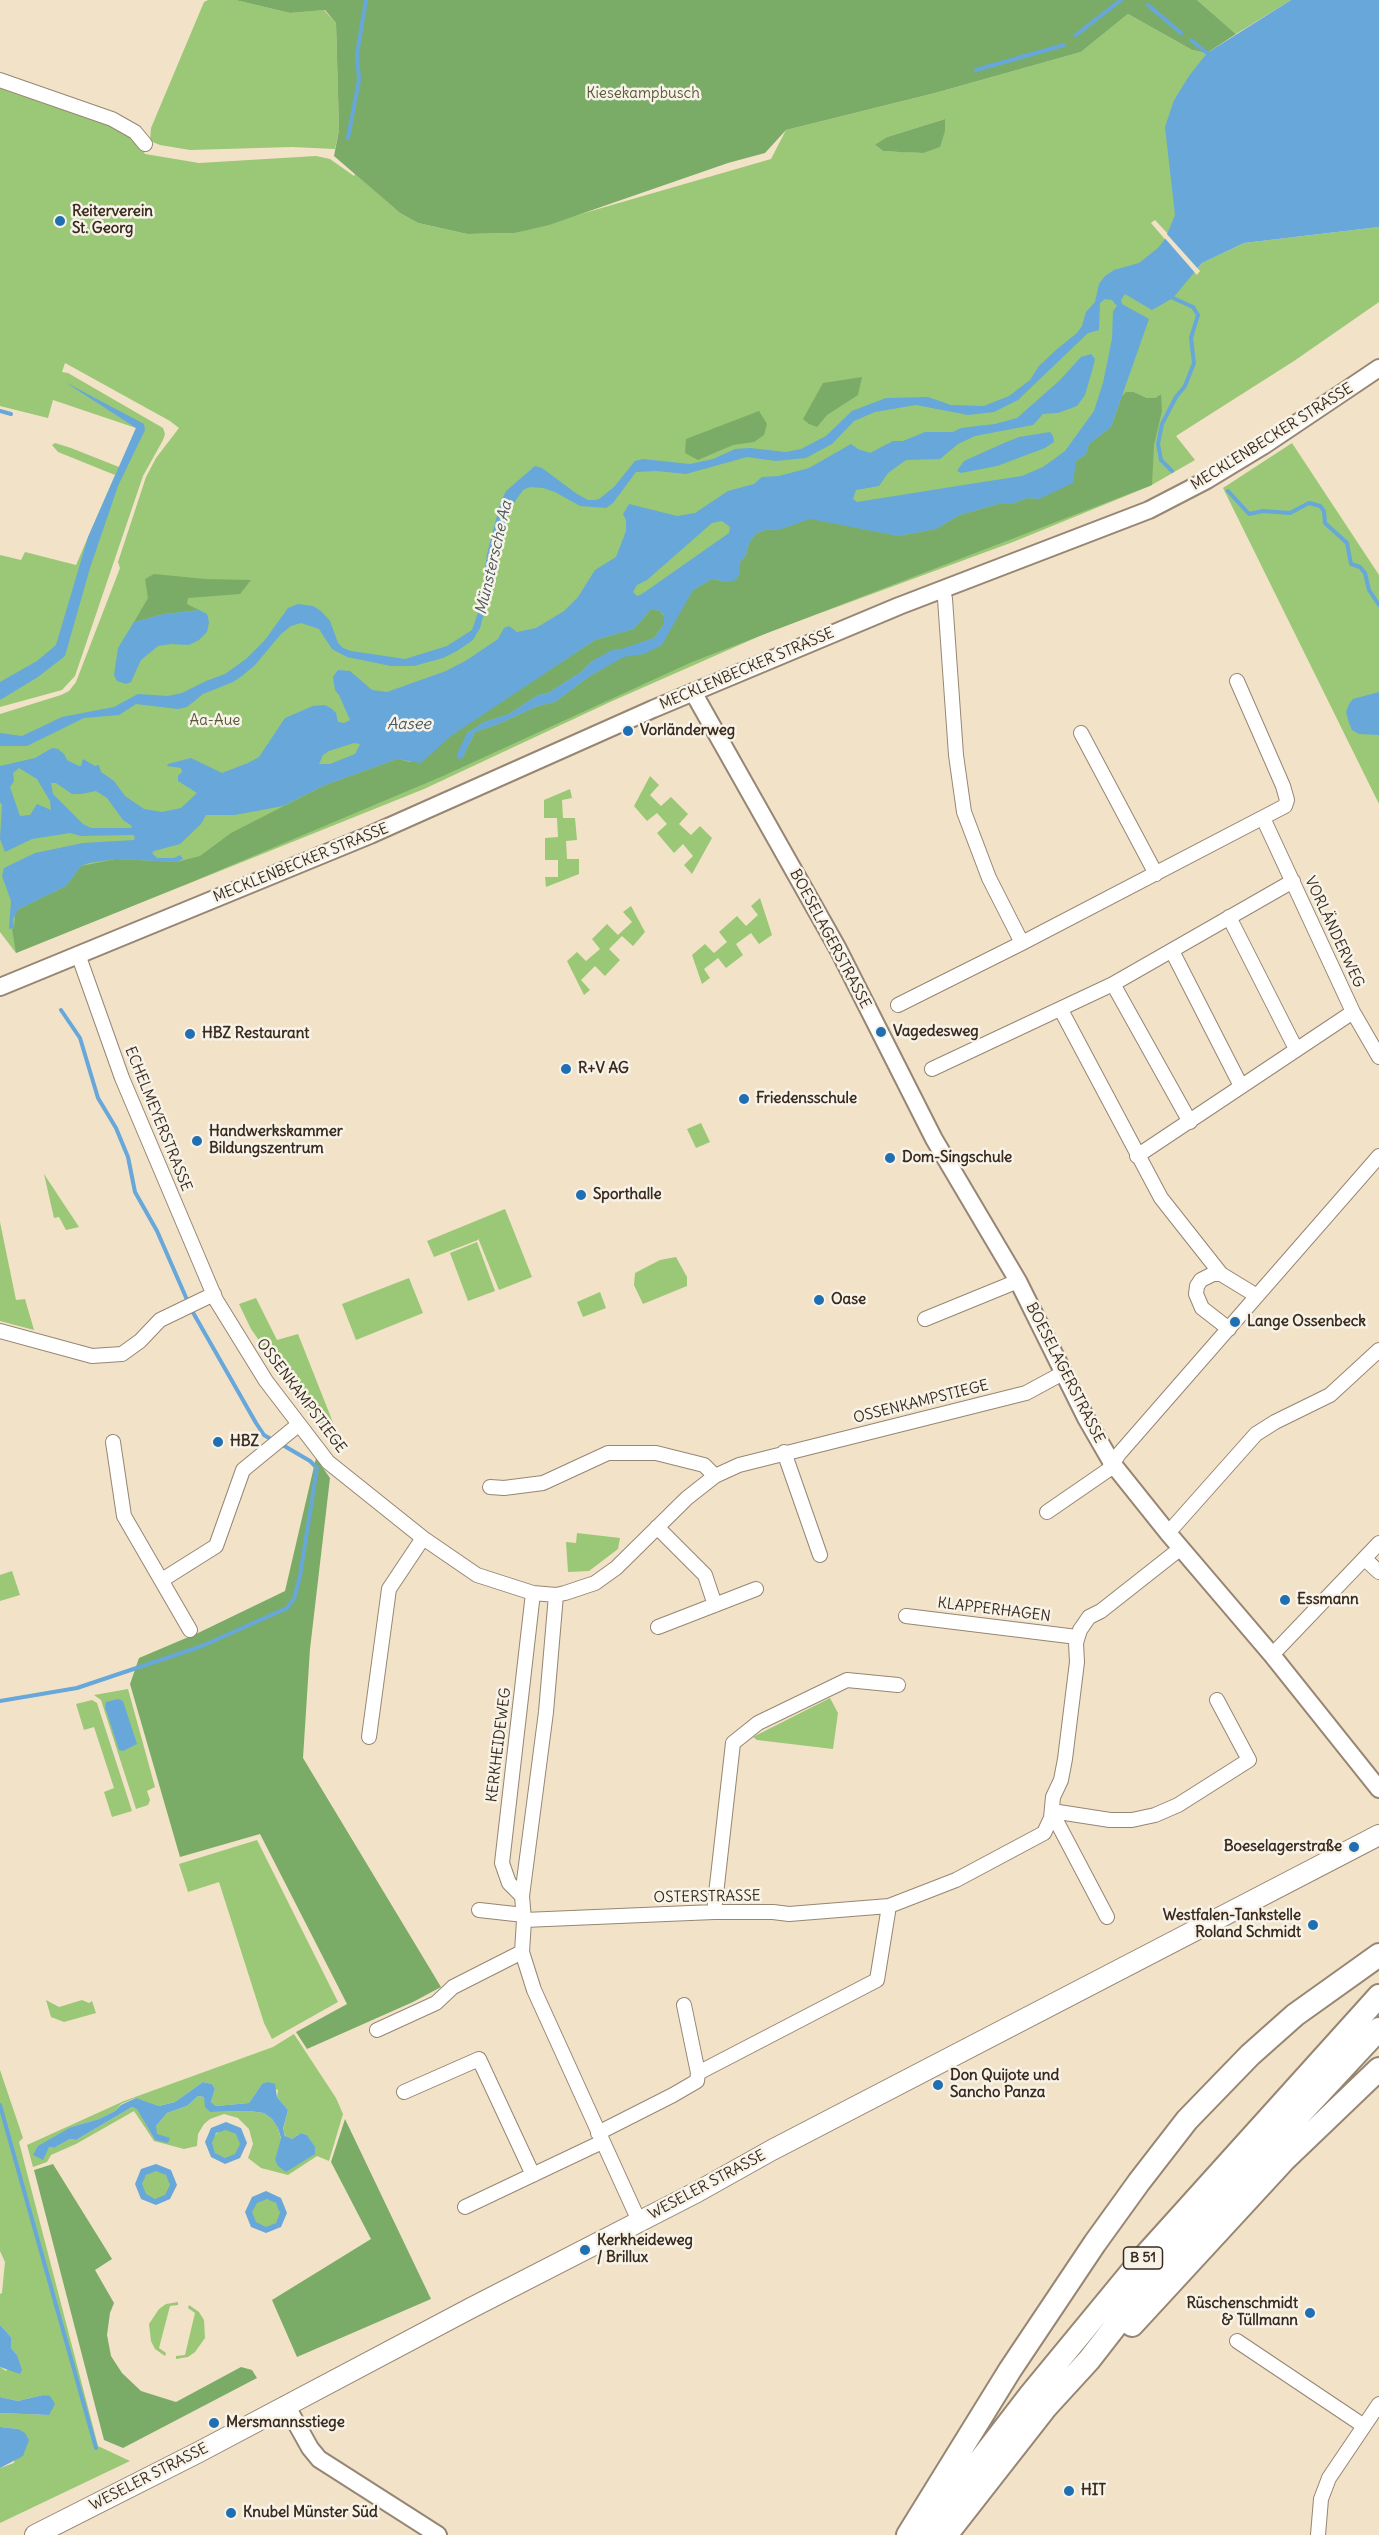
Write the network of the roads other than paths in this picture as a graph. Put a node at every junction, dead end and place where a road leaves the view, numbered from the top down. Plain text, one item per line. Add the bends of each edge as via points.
1 (0, 80) edge
2 (145, 144) dead end
3 (1379, 368) edge
4 (943, 591) junction
5 (1237, 681) dead end
6 (693, 692) junction
7 (1081, 733) dead end
8 (1263, 818) junction
9 (1156, 874) junction
10 (1293, 881) junction
11 (1229, 917) junction
12 (1022, 943) junction
13 (1172, 951) junction
14 (78, 954) junction
15 (1113, 984) junction
16 (0, 987) edge
17 (898, 1005) dead end
18 (1061, 1010) junction
19 (1353, 1011) junction
20 (1296, 1049) junction
21 (1379, 1057) edge
22 (932, 1069) dead end
23 (1241, 1086) junction
24 (1190, 1122) junction
25 (1379, 1155) edge
26 (1137, 1156) junction
27 (1221, 1274) junction
28 (1018, 1281) junction
29 (214, 1294) junction
30 (1257, 1296) junction
31 (925, 1319) dead end
32 (1229, 1329) junction
33 (0, 1331) edge
34 (1379, 1350) edge
35 (1063, 1373) junction
36 (293, 1428) junction
37 (113, 1442) dead end
38 (784, 1452) junction
39 (1112, 1463) junction
40 (715, 1476) junction
41 (490, 1487) dead end
42 (1047, 1512) dead end
43 (657, 1527) junction
44 (1168, 1533) junction
45 (423, 1538) junction
46 (1379, 1543) edge
47 (1181, 1548) junction
48 (820, 1556) dead end
49 (1365, 1558) junction
50 (1379, 1572) edge
51 (162, 1580) junction
52 (756, 1589) dead end
53 (533, 1593) junction
54 (556, 1595) junction
55 (715, 1605) junction
56 (906, 1616) dead end
57 (658, 1627) dead end
58 (190, 1630) dead end
59 (1077, 1636) junction
60 (1272, 1655) junction
61 (898, 1685) dead end
62 (1217, 1700) dead end
63 (369, 1737) dead end
64 (1379, 1789) edge
65 (1051, 1815) junction
66 (1379, 1835) edge
67 (522, 1896) junction
68 (889, 1906) junction
69 (479, 1910) dead end
70 (714, 1912) junction
71 (1107, 1917) dead end
72 (524, 1918) junction
73 (522, 1952) junction
74 (1379, 1955) edge
75 (1379, 1996) edge
76 (684, 2004) dead end
77 (1379, 2029) edge
78 (377, 2030) dead end
79 (1379, 2069) edge
80 (698, 2077) junction
81 (404, 2092) dead end
82 (600, 2137) junction
83 (533, 2175) junction
84 (465, 2207) dead end
85 (639, 2221) junction
86 (1237, 2342) dead end
87 (1089, 2360) junction
88 (1379, 2404) edge
89 (286, 2405) junction
90 (1364, 2426) junction
91 (35, 2535) edge
92 (438, 2535) edge
93 (908, 2535) edge
94 (923, 2535) edge
95 (946, 2535) edge
96 (1318, 2535) edge

1 - 2 street via 112,119 135,132
3 - 4 street, MECKLENBECKER STRASSE via 1263,446 1149,510
4 - 6 street, MECKLENBECKER STRASSE
4 - 12 street via 963,812 989,878
5 - 8 street via 1286,794 1285,806
6 - 14 street, MECKLENBECKER STRASSE via 370,835
6 - 28 street, BOESELAGERSTRASSE via 838,949 934,1139
7 - 9 street
8 - 9 street
8 - 10 street, VORLÄNDERWEG
9 - 12 street
10 - 11 street
10 - 19 street, VORLÄNDERWEG
11 - 13 street
11 - 20 street
12 - 17 street
13 - 15 street
13 - 23 street
14 - 16 street, MECKLENBECKER STRASSE
14 - 29 street, ECHELMEYERSTRASSE via 122,1078
15 - 18 street
15 - 24 street
18 - 22 street
18 - 26 street
19 - 20 street
19 - 21 street, VORLÄNDERWEG
20 - 23 street
23 - 24 street
24 - 26 street
25 - 30 street
26 - 27 street via 1161,1198
27 - 30 street
27 - 32 street via 1201,1280 1196,1294 1202,1308
28 - 31 street
28 - 35 street, BOESELAGERSTRASSE
29 - 33 street via 160,1320 122,1354 92,1356
29 - 36 street, OSSENKAMPSTIEGE
30 - 32 street
32 - 39 street
34 - 44 street via 1330,1395 1256,1434
35 - 38 street, OSSENKAMPSTIEGE via 1026,1393
35 - 39 street, BOESELAGERSTRASSE
36 - 45 street, OSSENKAMPSTIEGE via 328,1462
36 - 51 street via 243,1470 216,1546
37 - 51 street via 124,1516
38 - 40 street, OSSENKAMPSTIEGE
38 - 48 street
39 - 42 street via 1108,1470
39 - 44 street, BOESELAGERSTRASSE
40 - 41 street via 704,1465 666,1455 608,1453 543,1484
40 - 43 street, OSSENKAMPSTIEGE
43 - 54 street, OSSENKAMPSTIEGE via 595,1583
43 - 55 street via 705,1575
44 - 47 street, BOESELAGERSTRASSE
45 - 53 street, OSSENKAMPSTIEGE via 477,1575
45 - 63 street via 389,1589
46 - 49 street
47 - 59 street via 1089,1617
47 - 60 street, BOESELAGERSTRASSE
49 - 50 street
49 - 60 street
51 - 58 street
52 - 55 street
53 - 54 street, OSSENKAMPSTIEGE
53 - 67 street, KERKHEIDEWEG via 502,1863 509,1884
54 - 67 street, KERKHEIDEWEG via 546,1712
55 - 57 street
56 - 59 street, KLAPPERHAGEN
59 - 65 street, OSTERSTRASSE via 1065,1759
60 - 64 street, BOESELAGERSTRASSE
61 - 70 street via 847,1680 758,1723 733,1743
62 - 65 street via 1250,1761 1155,1815 1110,1820
65 - 68 street, OSTERSTRASSE via 1044,1833 1008,1854 956,1880
65 - 71 street
66 - 85 main road, WESELER STRASSE
67 - 72 street, KERKHEIDEWEG
68 - 70 street, OSTERSTRASSE via 789,1914
68 - 80 street via 877,1980
69 - 72 street
70 - 72 street, OSTERSTRASSE
72 - 73 street, KERKHEIDEWEG
73 - 78 street via 453,1987 436,2002
73 - 82 street, KERKHEIDEWEG via 534,1990
74 - 93 highway via 1295,2015 1187,2120 1095,2242
75 - 94 highway, B 51 via 1143,2258 1031,2394
76 - 80 street
77 - 87 highway, B 51 via 1208,2213
79 - 87 highway, B 51 via 1285,2159 1134,2323
80 - 82 street
81 - 83 street via 479,2059
82 - 83 street
82 - 85 street, KERKHEIDEWEG
83 - 84 street
85 - 89 main road, WESELER STRASSE
86 - 90 street
87 - 95 highway, B 51 via 1046,2407
88 - 90 street
89 - 91 main road, WESELER STRASSE
89 - 92 street via 319,2459
90 - 96 street via 1329,2478

